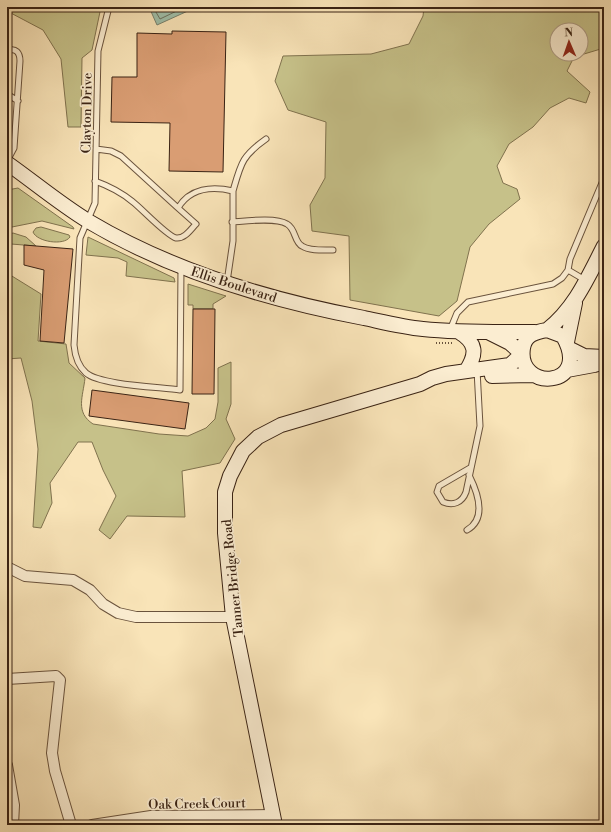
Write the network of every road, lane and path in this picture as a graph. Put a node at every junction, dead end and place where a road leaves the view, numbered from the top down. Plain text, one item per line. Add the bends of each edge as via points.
1 (109, 7) edge
2 (7, 51) edge
3 (7, 94) edge
4 (18, 101) junction
5 (266, 139) dead end
6 (96, 149) junction
7 (7, 162) edge
8 (604, 178) edge
9 (95, 181) junction
10 (233, 191) junction
11 (178, 208) junction
12 (88, 220) junction
13 (232, 222) junction
14 (604, 246) edge
15 (333, 250) dead end
16 (181, 266) junction
17 (568, 270) junction
18 (586, 280) junction
19 (226, 283) junction
20 (575, 301) junction
21 (454, 331) junction
22 (541, 331) junction
23 (488, 332) junction
24 (568, 345) junction
25 (522, 354) junction
26 (604, 357) edge
27 (604, 362) edge
28 (567, 370) junction
29 (473, 373) junction
30 (533, 375) junction
31 (470, 468) junction
32 (469, 475) junction
33 (467, 530) dead end
34 (7, 567) edge
35 (234, 617) junction
36 (7, 679) edge
37 (7, 765) edge
38 (274, 820) edge
39 (120, 822) edge
40 (13, 825) edge
41 (71, 825) edge
42 (92, 825) edge

1 - 6 lane, Clayton Drive via 98,51
2 - 4 lane via 16,50 20,58
3 - 4 lane
4 - 7 lane via 14,148
5 - 10 lane via 244,158
6 - 9 lane, Clayton Drive
6 - 11 lane via 111,151 121,156
7 - 12 street, Ellis Boulevard
8 - 17 lane
9 - 11 lane via 116,189 176,238 184,236 196,224
9 - 12 lane, Clayton Drive via 95,203
10 - 11 lane via 200,190 190,193
10 - 13 lane
12 - 16 street, Ellis Boulevard
12 - 16 lane, Clayton Drive via 80,238 74,345 75,356 80,366 92,378 180,390
13 - 15 lane via 273,220 287,223 299,244 304,247
13 - 19 lane via 233,241
14 - 18 street
16 - 19 street, Ellis Boulevard
17 - 18 lane
17 - 21 lane via 553,284 468,302 457,313
18 - 20 street
19 - 21 street, Ellis Boulevard via 314,308 422,329
20 - 22 street via 561,319
20 - 24 street
21 - 23 street, Ellis Boulevard
21 - 29 street via 470,338 473,348
22 - 23 street, Ellis Boulevard
22 - 24 street via 563,336
22 - 25 street via 528,336 523,344
23 - 25 street, Ellis Boulevard via 510,343
24 - 26 street via 584,356
24 - 28 street via 570,363
25 - 29 street, Tanner Bridge Road via 510,365
25 - 30 street
27 - 28 street
28 - 30 street via 562,375 548,380
29 - 30 street, Tanner Bridge Road
29 - 31 lane via 480,426
29 - 35 street, Tanner Bridge Road via 432,378 420,384 281,425 258,437 243,451 225,492 225,533
31 - 32 lane
31 - 32 lane via 440,486 437,492 443,502 454,504 463,498
32 - 33 lane via 477,490 480,507 476,522
34 - 35 street via 25,576 73,580 118,613 136,617
35 - 38 street, Tanner Bridge Road
36 - 41 street via 56,676 60,680 52,753
37 - 40 street via 14,806
38 - 39 street, Oak Creek Court via 151,816
39 - 42 street, Oak Creek Court

